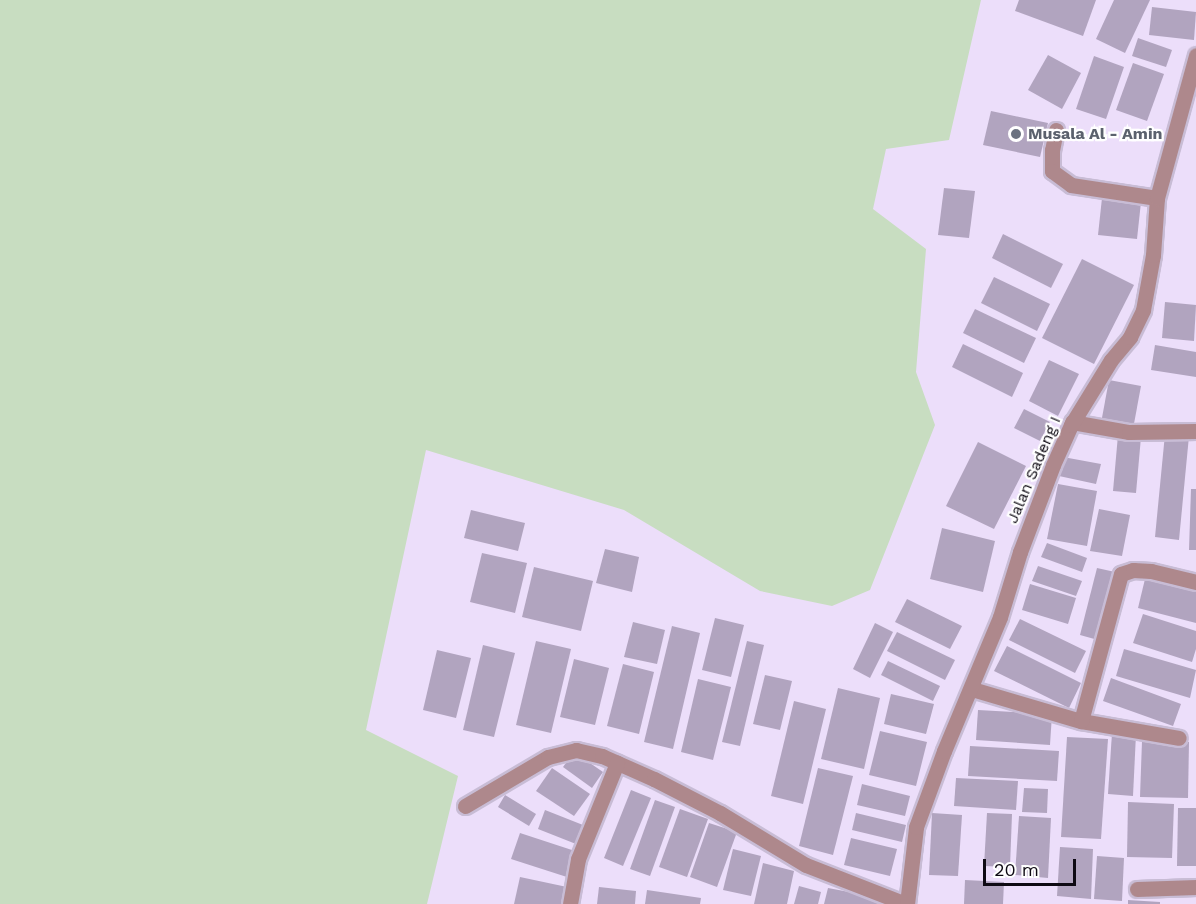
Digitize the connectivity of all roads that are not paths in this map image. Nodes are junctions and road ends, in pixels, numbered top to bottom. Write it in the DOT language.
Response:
graph roads {
  1 [pos="1196,55"];
  2 [pos="1056,130"];
  3 [pos="1157,198"];
  4 [pos="1072,422"];
  5 [pos="1196,431"];
  6 [pos="1196,582"];
  7 [pos="972,689"];
  8 [pos="1081,721"];
  9 [pos="1179,738"];
  10 [pos="617,763"];
  11 [pos="465,806"];
  12 [pos="1196,887"];
  13 [pos="1137,889"];
  14 [pos="570,904"];
  15 [pos="907,904"];
  1 -- 3 [label="street, Jalan Sadeng I"];
  2 -- 3 [label="street"];
  3 -- 4 [label="street, Jalan Sadeng I"];
  4 -- 5 [label="street"];
  4 -- 7 [label="street, Jalan Sadeng I"];
  6 -- 8 [label="street"];
  7 -- 8 [label="street"];
  7 -- 15 [label="street, Jalan Sadeng I"];
  8 -- 9 [label="street"];
  10 -- 11 [label="street"];
  10 -- 14 [label="street"];
  10 -- 15 [label="street"];
  12 -- 13 [label="street"];
}
